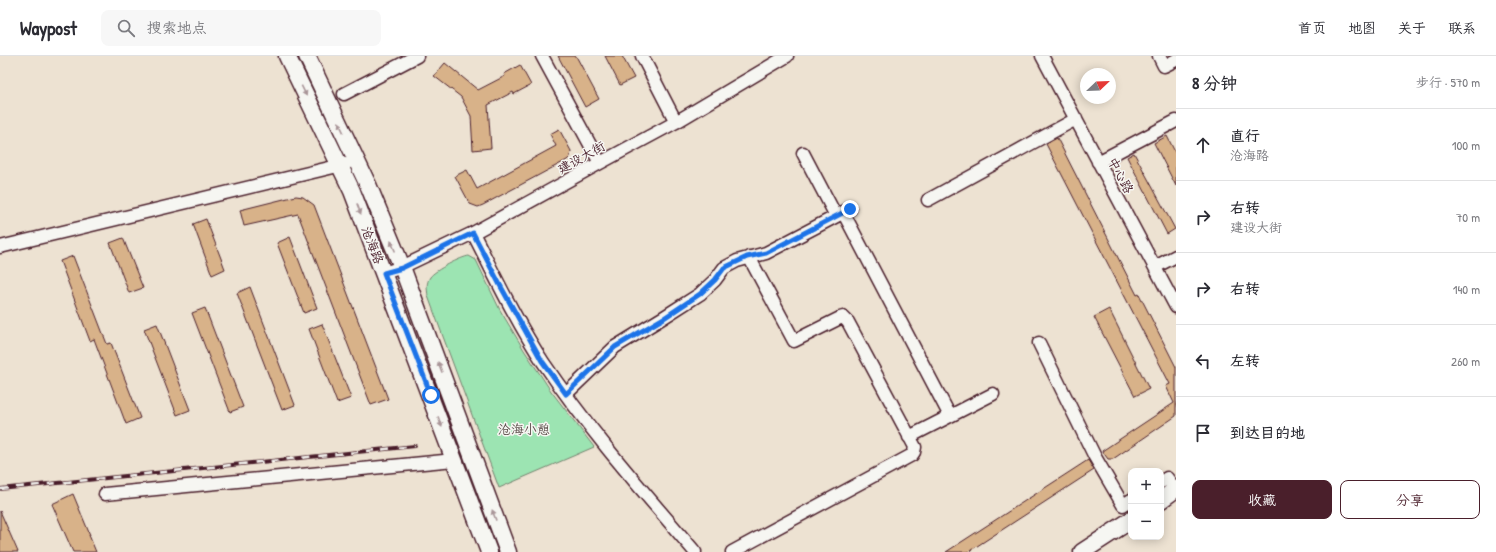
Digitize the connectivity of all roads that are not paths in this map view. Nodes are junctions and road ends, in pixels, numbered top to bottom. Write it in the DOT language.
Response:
graph roads {
  1 [pos="287,56"];
  2 [pos="307,56"];
  3 [pos="417,56"];
  4 [pos="542,56"];
  5 [pos="642,56"];
  6 [pos="787,56"];
  7 [pos="1042,56"];
  8 [pos="1159,56"];
  9 [pos="1176,60"];
  10 [pos="344,94"];
  11 [pos="1076,120"];
  12 [pos="1176,121"];
  13 [pos="676,122"];
  14 [pos="803,153"];
  15 [pos="357,161"];
  16 [pos="1098,162"];
  17 [pos="600,163"];
  18 [pos="341,166"];
  19 [pos="928,200"];
  20 [pos="843,212"];
  21 [pos="473,233"];
  22 [pos="0,246"];
  23 [pos="1176,256"];
  24 [pos="749,257"];
  25 [pos="1155,267"];
  26 [pos="402,268"];
  27 [pos="384,273"];
  28 [pos="1176,307"];
  29 [pos="1039,343"];
  30 [pos="566,394"];
  31 [pos="993,394"];
  32 [pos="950,416"];
  33 [pos="910,437"];
  34 [pos="454,460"];
  35 [pos="1164,480"];
  36 [pos="1176,493"];
  37 [pos="106,494"];
  38 [pos="1164,499"];
  39 [pos="1128,502"];
  40 [pos="1164,507"];
  41 [pos="1128,522"];
  42 [pos="1128,532"];
  43 [pos="489,552"];
  44 [pos="508,552"];
  45 [pos="695,552"];
  46 [pos="732,552"];
  47 [pos="1082,552"];
  48 [pos="1099,552"];
  1 -- 18 [label="main road, 沧海路, one-way"];
  15 -- 2 [label="main road, 沧海路, one-way"];
  3 -- 10 [label="street"];
  4 -- 17 [label="street"];
  5 -- 13 [label="street"];
  6 -- 13 [label="street, 建设大街"];
  7 -- 11 [label="street, 中心路"];
  8 -- 9 [label="street"];
  11 -- 16 [label="street, 中心路"];
  11 -- 19 [label="street"];
  12 -- 16 [label="street"];
  13 -- 17 [label="street, 建设大街"];
  14 -- 20 [label="street"];
  15 -- 18 [label="street"];
  26 -- 15 [label="main road, 沧海路, one-way"];
  16 -- 25 [label="street, 中心路"];
  17 -- 21 [label="street, 建设大街"];
  18 -- 22 [label="street"];
  18 -- 27 [label="main road, 沧海路, one-way"];
  20 -- 24 [label="street"];
  20 -- 32 [label="street"];
  21 -- 26 [label="street, 建设大街"];
  21 -- 30 [label="street"];
  23 -- 25 [label="street"];
  24 -- 30 [label="street"];
  24 -- 33 [label="street"];
  25 -- 28 [label="street, 中心路"];
  26 -- 27 [label="street, 建设大街"];
  44 -- 26 [label="main road, 沧海路, one-way"];
  27 -- 34 [label="main road, 沧海路, one-way"];
  29 -- 39 [label="street"];
  30 -- 45 [label="street"];
  31 -- 32 [label="street"];
  32 -- 33 [label="street"];
  33 -- 46 [label="street"];
  34 -- 37 [label="street"];
  34 -- 43 [label="main road, 沧海路"];
  35 -- 36 [label="street"];
  36 -- 38 [label="main road"];
  36 -- 40 [label="main road"];
  41 -- 47 [label="main road"];
  42 -- 48 [label="main road"];
}
